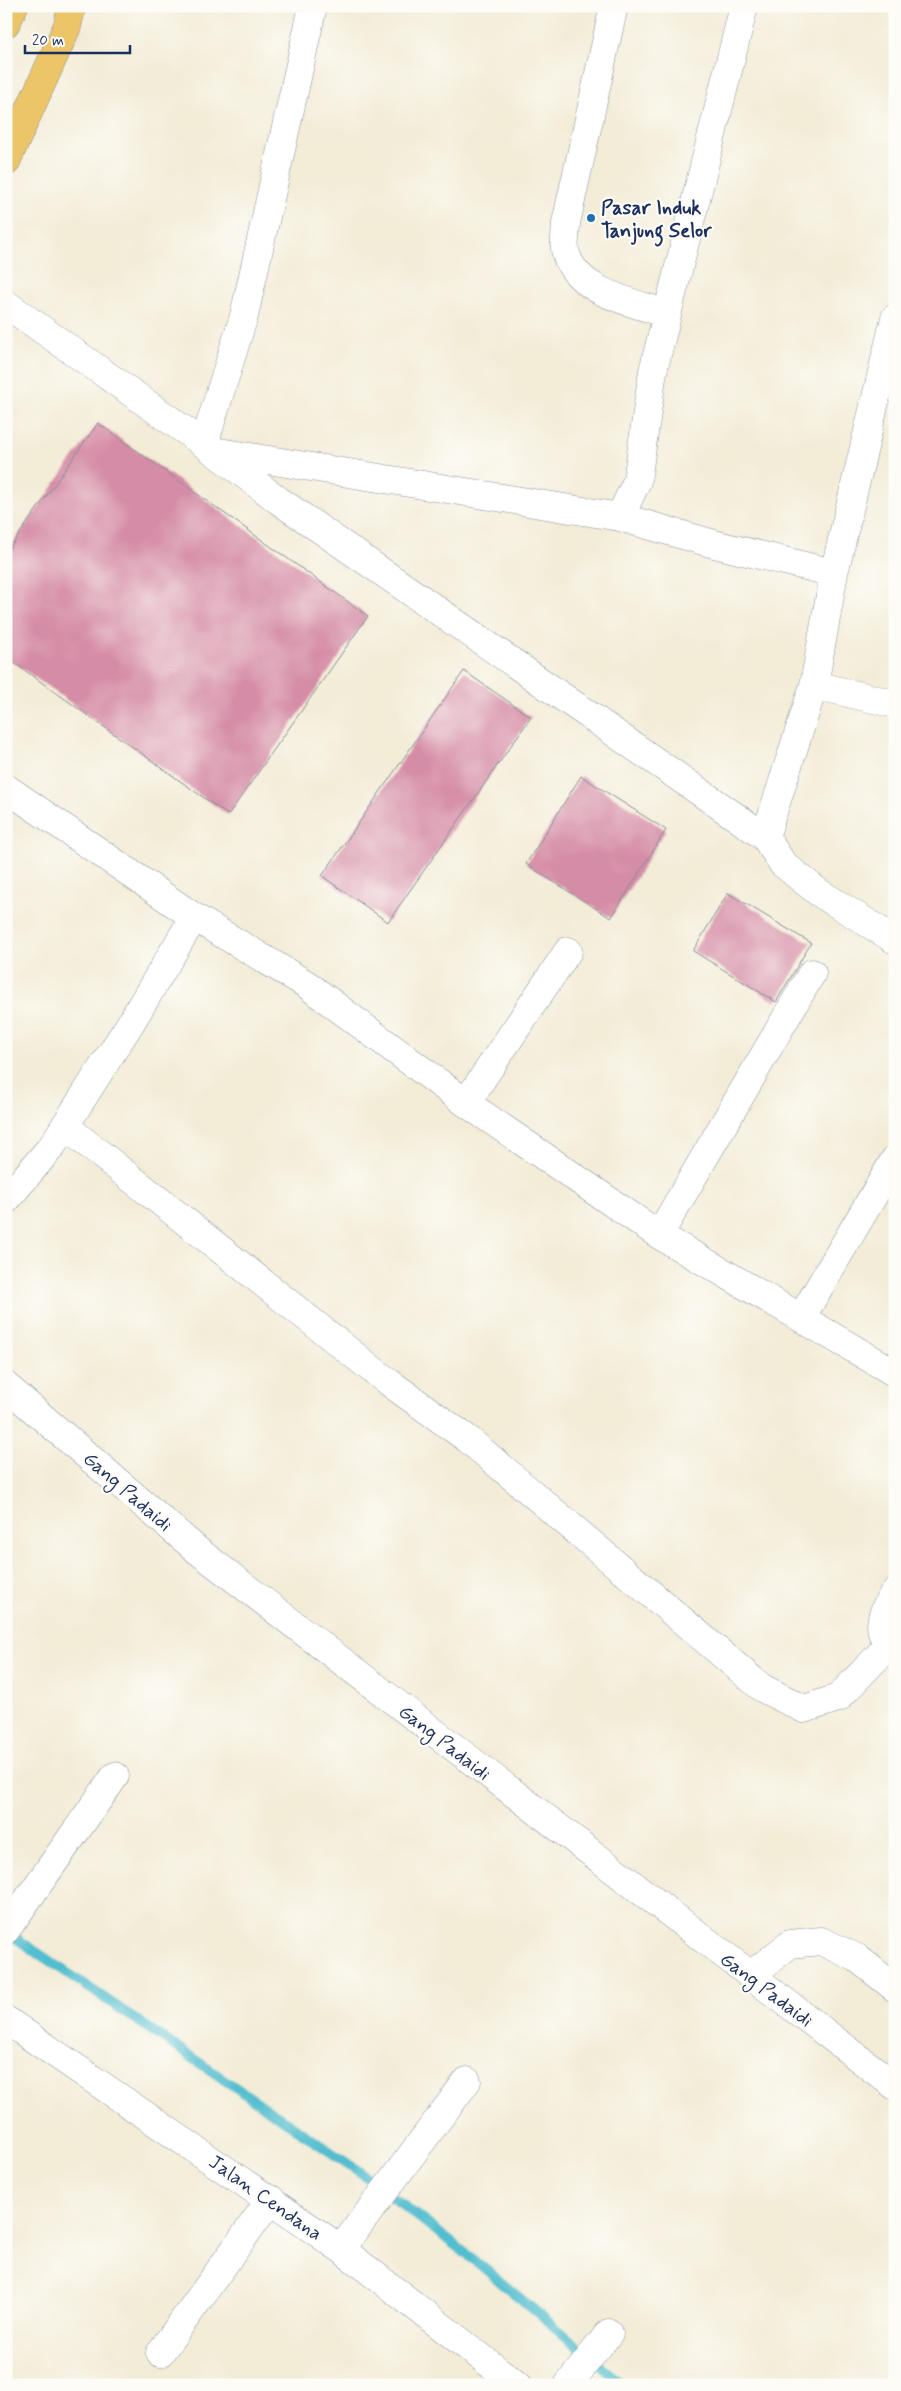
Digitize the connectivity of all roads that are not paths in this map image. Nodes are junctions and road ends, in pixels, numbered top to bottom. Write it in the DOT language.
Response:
graph roads {
  1 [pos="14,6"];
  2 [pos="72,6"];
  3 [pos="313,6"];
  4 [pos="614,6"];
  5 [pos="744,6"];
  6 [pos="6,22"];
  7 [pos="6,162"];
  8 [pos="6,304"];
  9 [pos="667,314"];
  10 [pos="895,318"];
  11 [pos="887,386"];
  12 [pos="210,448"];
  13 [pos="620,517"];
  14 [pos="834,573"];
  15 [pos="814,685"];
  16 [pos="895,704"];
  17 [pos="6,788"];
  18 [pos="765,837"];
  19 [pos="194,917"];
  20 [pos="895,940"];
  21 [pos="568,951"];
  22 [pos="812,973"];
  23 [pos="466,1103"];
  24 [pos="65,1126"];
  25 [pos="895,1159"];
  26 [pos="6,1200"];
  27 [pos="659,1235"];
  28 [pos="801,1318"];
  29 [pos="895,1373"];
  30 [pos="6,1386"];
  31 [pos="895,1592"];
  32 [pos="892,1645"];
  33 [pos="115,1776"];
  34 [pos="10,1923"];
  35 [pos="750,1976"];
  36 [pos="895,1988"];
  37 [pos="6,2020"];
  38 [pos="467,2081"];
  39 [pos="895,2086"];
  40 [pos="271,2199"];
  41 [pos="341,2249"];
  42 [pos="609,2333"];
  43 [pos="160,2352"];
  44 [pos="517,2385"];
  45 [pos="568,2385"];
  1 -- 6 [label="highway"];
  2 -- 7 [label="highway"];
  3 -- 12 [label="street"];
  4 -- 9 [label="street"];
  5 -- 9 [label="street"];
  8 -- 12 [label="street"];
  9 -- 13 [label="street"];
  10 -- 11 [label="street"];
  11 -- 14 [label="street"];
  12 -- 13 [label="street"];
  12 -- 18 [label="street"];
  13 -- 14 [label="street"];
  14 -- 15 [label="street"];
  15 -- 16 [label="street"];
  15 -- 18 [label="street"];
  17 -- 19 [label="street"];
  18 -- 20 [label="street"];
  19 -- 23 [label="street"];
  19 -- 24 [label="street"];
  21 -- 23 [label="street"];
  22 -- 27 [label="street"];
  23 -- 27 [label="street"];
  24 -- 26 [label="street"];
  24 -- 32 [label="street"];
  25 -- 28 [label="street"];
  27 -- 28 [label="street"];
  28 -- 29 [label="street"];
  30 -- 35 [label="street, Gang Padaidi"];
  31 -- 32 [label="street"];
  33 -- 34 [label="street"];
  35 -- 36 [label="street"];
  35 -- 39 [label="street, Gang Padaidi"];
  37 -- 40 [label="street, Jalan Cendana"];
  38 -- 41 [label="street"];
  40 -- 41 [label="street, Jalan Cendana"];
  40 -- 43 [label="street"];
  41 -- 44 [label="street, Jalan Cendana"];
  42 -- 45 [label="street"];
}
